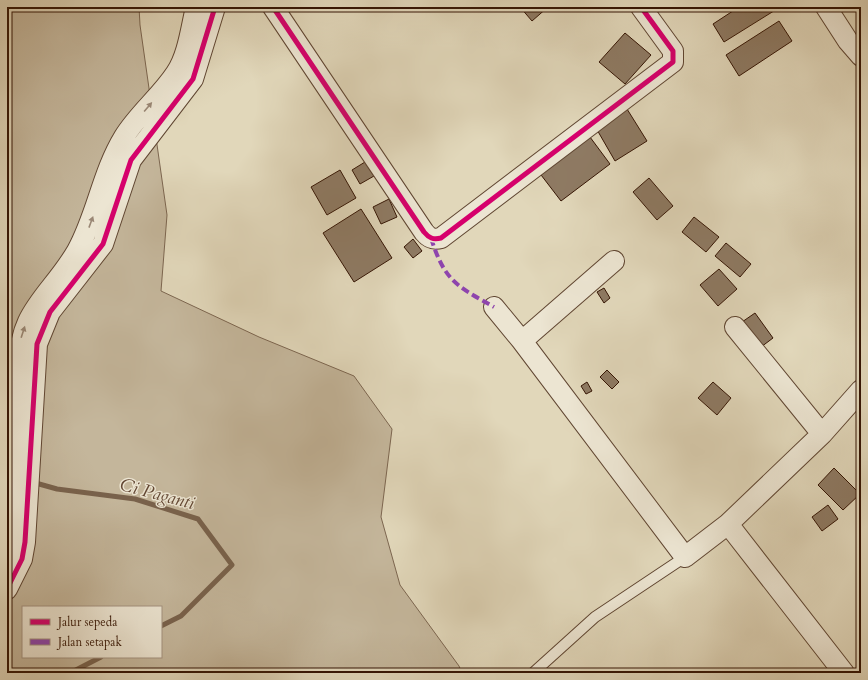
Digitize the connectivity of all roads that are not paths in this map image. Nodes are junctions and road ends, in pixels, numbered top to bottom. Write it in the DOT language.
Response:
graph roads {
  1 [pos="196,7"];
  2 [pos="215,7"];
  3 [pos="273,7"];
  4 [pos="641,7"];
  5 [pos="826,7"];
  6 [pos="861,56"];
  7 [pos="614,261"];
  8 [pos="494,307"];
  9 [pos="735,327"];
  10 [pos="522,341"];
  11 [pos="28,367"];
  12 [pos="861,390"];
  13 [pos="822,434"];
  14 [pos="728,524"];
  15 [pos="14,544"];
  16 [pos="685,557"];
  17 [pos="7,590"];
  18 [pos="533,673"];
  19 [pos="844,673"];
  11 -- 1 [label="street, one-way"];
  2 -- 11 [label="street"];
  3 -- 4 [label="street"];
  5 -- 6 [label="street"];
  7 -- 10 [label="street"];
  8 -- 10 [label="street"];
  9 -- 13 [label="street"];
  10 -- 16 [label="street"];
  11 -- 15 [label="street"];
  12 -- 13 [label="street"];
  13 -- 14 [label="street"];
  14 -- 16 [label="street"];
  14 -- 19 [label="street"];
  15 -- 17 [label="street"];
  16 -- 18 [label="lane"];
}
